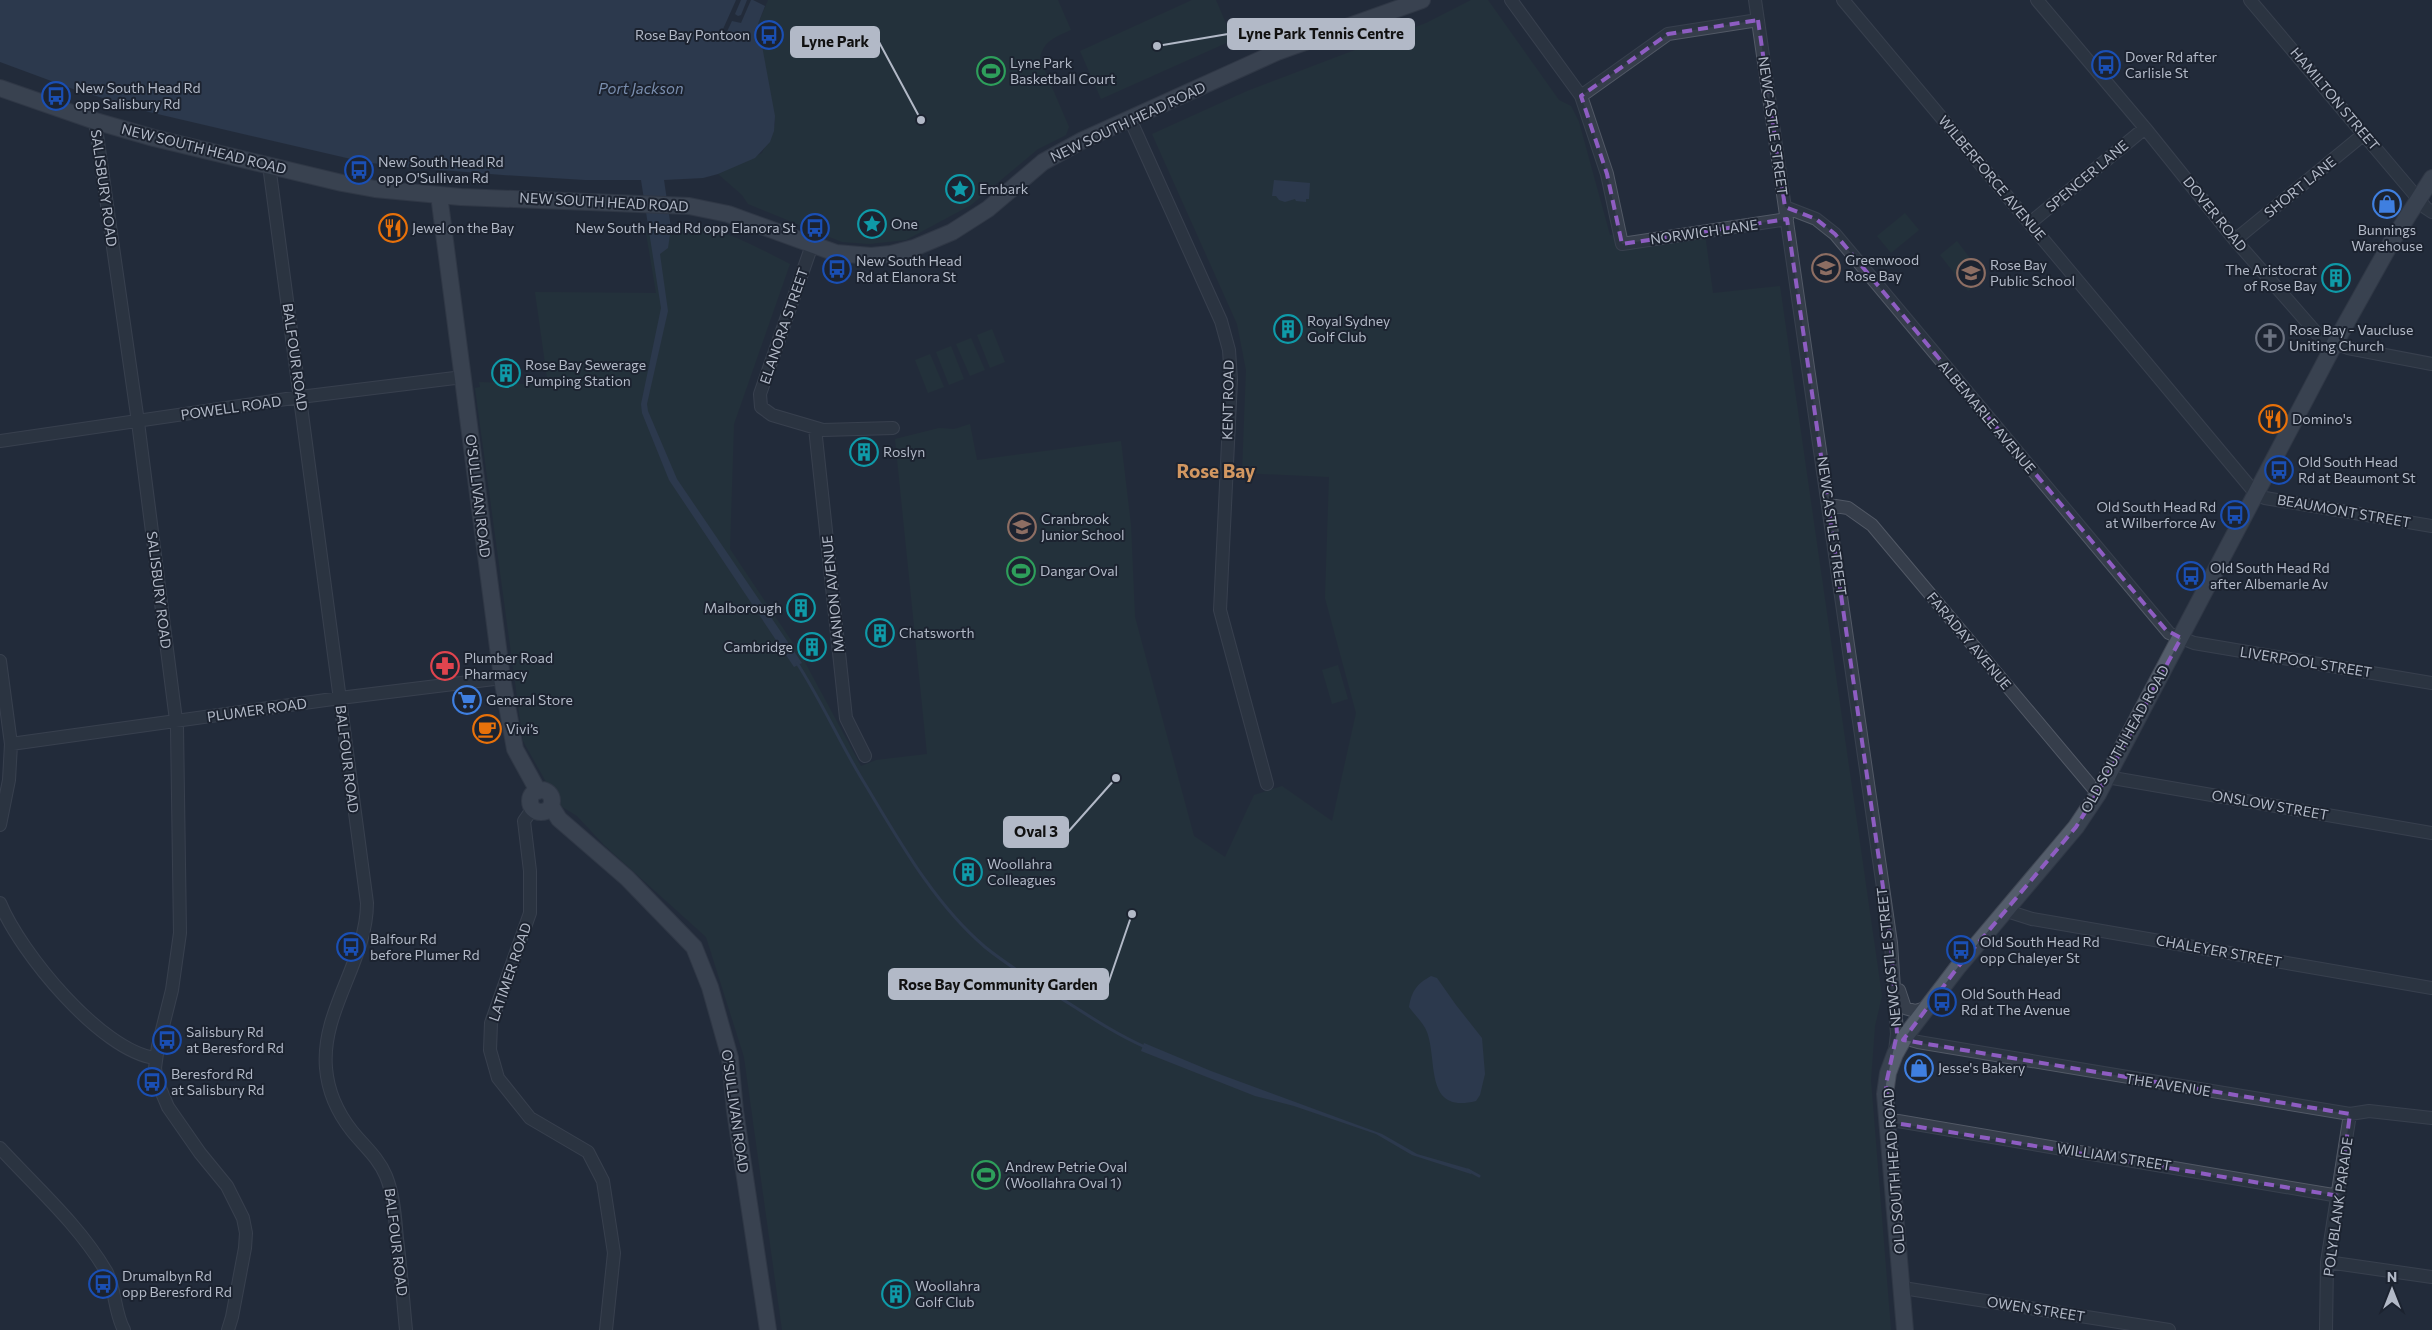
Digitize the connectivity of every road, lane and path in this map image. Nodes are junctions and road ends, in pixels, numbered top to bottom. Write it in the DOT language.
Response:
graph roads {
  1 [pos="1422,0"];
  2 [pos="1511,0"];
  3 [pos="1755,0"];
  4 [pos="1842,0"];
  5 [pos="2037,0"];
  6 [pos="2255,2"];
  7 [pos="1758,20"];
  8 [pos="0,88"];
  9 [pos="1581,96"];
  10 [pos="1130,119"];
  11 [pos="95,121"];
  12 [pos="2145,128"];
  13 [pos="2364,134"];
  14 [pos="269,165"];
  15 [pos="2432,178"];
  16 [pos="439,195"];
  17 [pos="2418,198"];
  18 [pos="2432,212"];
  19 [pos="1786,213"];
  20 [pos="2030,223"];
  21 [pos="2235,240"];
  22 [pos="812,246"];
  23 [pos="2335,344"];
  24 [pos="2432,364"];
  25 [pos="463,378"];
  26 [pos="300,398"];
  27 [pos="138,422"];
  28 [pos="815,428"];
  29 [pos="893,428"];
  30 [pos="0,441"];
  31 [pos="2256,494"];
  32 [pos="1829,505"];
  33 [pos="2432,526"];
  34 [pos="2181,638"];
  35 [pos="0,661"];
  36 [pos="502,678"];
  37 [pos="2432,683"];
  38 [pos="340,698"];
  39 [pos="176,722"];
  40 [pos="12,744"];
  41 [pos="866,756"];
  42 [pos="2107,777"];
  43 [pos="1267,784"];
  44 [pos="538,791"];
  45 [pos="2098,794"];
  46 [pos="551,806"];
  47 [pos="533,808"];
  48 [pos="0,825"];
  49 [pos="2432,833"];
  50 [pos="0,903"];
  51 [pos="2007,911"];
  52 [pos="1890,943"];
  53 [pos="2432,988"];
  54 [pos="1926,1008"];
  55 [pos="1904,1038"];
  56 [pos="1895,1054"];
  57 [pos="155,1058"];
  58 [pos="2350,1114"];
  59 [pos="2432,1118"];
  60 [pos="1889,1122"];
  61 [pos="0,1148"];
  62 [pos="2339,1196"];
  63 [pos="2328,1262"];
  64 [pos="2432,1277"];
  65 [pos="1903,1288"];
  66 [pos="124,1330"];
  67 [pos="228,1330"];
  68 [pos="406,1330"];
  69 [pos="606,1330"];
  70 [pos="768,1330"];
  71 [pos="1905,1330"];
  72 [pos="2169,1330"];
  73 [pos="2326,1330"];
  1 -- 10 [label="main road, NEW SOUTH HEAD ROAD"];
  2 -- 9 [label="street"];
  3 -- 7 [label="street, NEWCASTLE STREET"];
  4 -- 20 [label="street, WILBERFORCE AVENUE"];
  5 -- 12 [label="street, DOVER ROAD"];
  6 -- 13 [label="street, HAMILTON STREET"];
  7 -- 9 [label="street"];
  7 -- 19 [label="street, NEWCASTLE STREET"];
  8 -- 11 [label="main road, NEW SOUTH HEAD ROAD"];
  9 -- 19 [label="street, NORWICH LANE"];
  10 -- 22 [label="main road, NEW SOUTH HEAD ROAD"];
  10 -- 43 [label="street, KENT ROAD"];
  11 -- 14 [label="main road, NEW SOUTH HEAD ROAD"];
  11 -- 27 [label="street, SALISBURY ROAD"];
  12 -- 20 [label="street, SPENCER LANE"];
  12 -- 21 [label="street, DOVER ROAD"];
  13 -- 17 [label="street, HAMILTON STREET"];
  13 -- 21 [label="street, SHORT LANE"];
  14 -- 16 [label="main road, NEW SOUTH HEAD ROAD"];
  14 -- 26 [label="street, BALFOUR ROAD"];
  15 -- 17 [label="main road, OLD SOUTH HEAD ROAD"];
  16 -- 22 [label="main road, NEW SOUTH HEAD ROAD"];
  16 -- 25 [label="main road, O'SULLIVAN ROAD"];
  17 -- 18 [label="street, HAMILTON STREET"];
  17 -- 23 [label="main road, OLD SOUTH HEAD ROAD"];
  19 -- 32 [label="street, NEWCASTLE STREET"];
  19 -- 34 [label="street, ALBEMARLE AVENUE"];
  20 -- 31 [label="street, WILBERFORCE AVENUE"];
  21 -- 23 [label="street, DOVER ROAD"];
  22 -- 28 [label="street, ELANORA STREET"];
  23 -- 24 [label="street, DOVER ROAD"];
  23 -- 31 [label="main road, OLD SOUTH HEAD ROAD"];
  25 -- 26 [label="street, POWELL ROAD"];
  25 -- 36 [label="main road, O'SULLIVAN ROAD"];
  26 -- 27 [label="street, POWELL ROAD"];
  26 -- 38 [label="street, BALFOUR ROAD"];
  27 -- 30 [label="street, POWELL ROAD"];
  27 -- 39 [label="street, SALISBURY ROAD"];
  28 -- 29 [label="street"];
  28 -- 41 [label="street, MANION AVENUE"];
  31 -- 33 [label="street, BEAUMONT STREET"];
  31 -- 34 [label="main road, OLD SOUTH HEAD ROAD"];
  32 -- 45 [label="street, FARADAY AVENUE"];
  32 -- 52 [label="street, NEWCASTLE STREET"];
  34 -- 37 [label="street, LIVERPOOL STREET"];
  34 -- 42 [label="main road, OLD SOUTH HEAD ROAD"];
  35 -- 40 [label="street"];
  36 -- 38 [label="street, PLUMER ROAD"];
  36 -- 44 [label="main road, O'SULLIVAN ROAD"];
  38 -- 39 [label="street, PLUMER ROAD"];
  38 -- 68 [label="street, BALFOUR ROAD"];
  39 -- 40 [label="street, PLUMER ROAD"];
  39 -- 57 [label="street, SALISBURY ROAD"];
  40 -- 48 [label="street"];
  42 -- 45 [label="main road, OLD SOUTH HEAD ROAD"];
  42 -- 49 [label="street, ONSLOW STREET"];
  44 -- 46 [label="main road"];
  44 -- 47 [label="main road"];
  45 -- 51 [label="main road, OLD SOUTH HEAD ROAD"];
  46 -- 47 [label="main road"];
  46 -- 70 [label="main road, O'SULLIVAN ROAD"];
  47 -- 69 [label="street, LATIMER ROAD"];
  50 -- 57 [label="street"];
  51 -- 53 [label="street, CHALEYER STREET"];
  51 -- 54 [label="main road, OLD SOUTH HEAD ROAD"];
  52 -- 54 [label="street"];
  52 -- 56 [label="street, NEWCASTLE STREET"];
  54 -- 55 [label="main road, OLD SOUTH HEAD ROAD"];
  55 -- 56 [label="main road, OLD SOUTH HEAD ROAD"];
  55 -- 58 [label="street, THE AVENUE"];
  56 -- 60 [label="main road, OLD SOUTH HEAD ROAD"];
  57 -- 67 [label="street, SALISBURY ROAD"];
  58 -- 59 [label="street, THE AVENUE"];
  58 -- 62 [label="street, POLYBLANK PARADE"];
  60 -- 62 [label="street, WILLIAM STREET"];
  60 -- 65 [label="main road, OLD SOUTH HEAD ROAD"];
  61 -- 66 [label="street"];
  62 -- 63 [label="street, POLYBLANK PARADE"];
  63 -- 64 [label="street"];
  63 -- 73 [label="street, POLYBLANK PARADE"];
  65 -- 71 [label="main road, OLD SOUTH HEAD ROAD"];
  65 -- 72 [label="street, OWEN STREET"];
}
